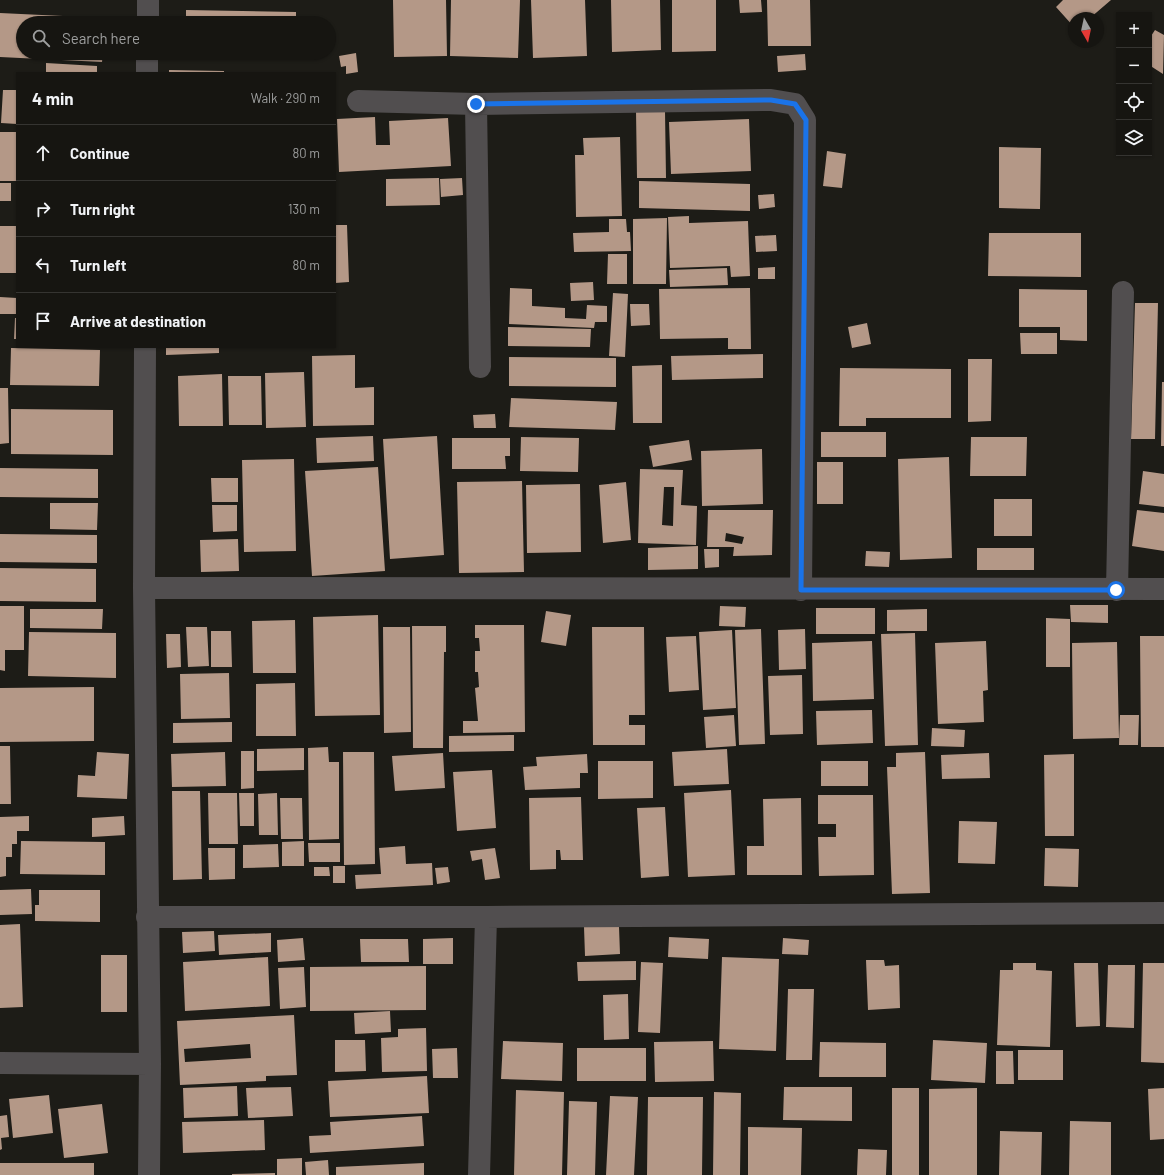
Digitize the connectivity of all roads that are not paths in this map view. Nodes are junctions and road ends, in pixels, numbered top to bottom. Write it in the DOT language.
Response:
graph roads {
  1 [pos="148,0"];
  2 [pos="148,16"];
  3 [pos="147,60"];
  4 [pos="147,72"];
  5 [pos="358,101"];
  6 [pos="476,104"];
  7 [pos="1123,292"];
  8 [pos="146,348"];
  9 [pos="480,368"];
  10 [pos="144,588"];
  11 [pos="1164,589"];
  12 [pos="801,590"];
  13 [pos="1116,590"];
  14 [pos="1164,913"];
  15 [pos="147,917"];
  16 [pos="486,917"];
  17 [pos="0,1063"];
  18 [pos="150,1064"];
  19 [pos="149,1175"];
  20 [pos="479,1175"];
  1 -- 2 [label="street"];
  3 -- 4 [label="street"];
  5 -- 6 [label="street"];
  6 -- 9 [label="street"];
  6 -- 12 [label="street"];
  7 -- 13 [label="street"];
  8 -- 10 [label="street"];
  10 -- 12 [label="street"];
  10 -- 15 [label="street"];
  11 -- 13 [label="street"];
  12 -- 13 [label="street"];
  14 -- 16 [label="street"];
  15 -- 16 [label="street"];
  15 -- 18 [label="street"];
  16 -- 20 [label="street"];
  17 -- 18 [label="street"];
  18 -- 19 [label="street"];
}
